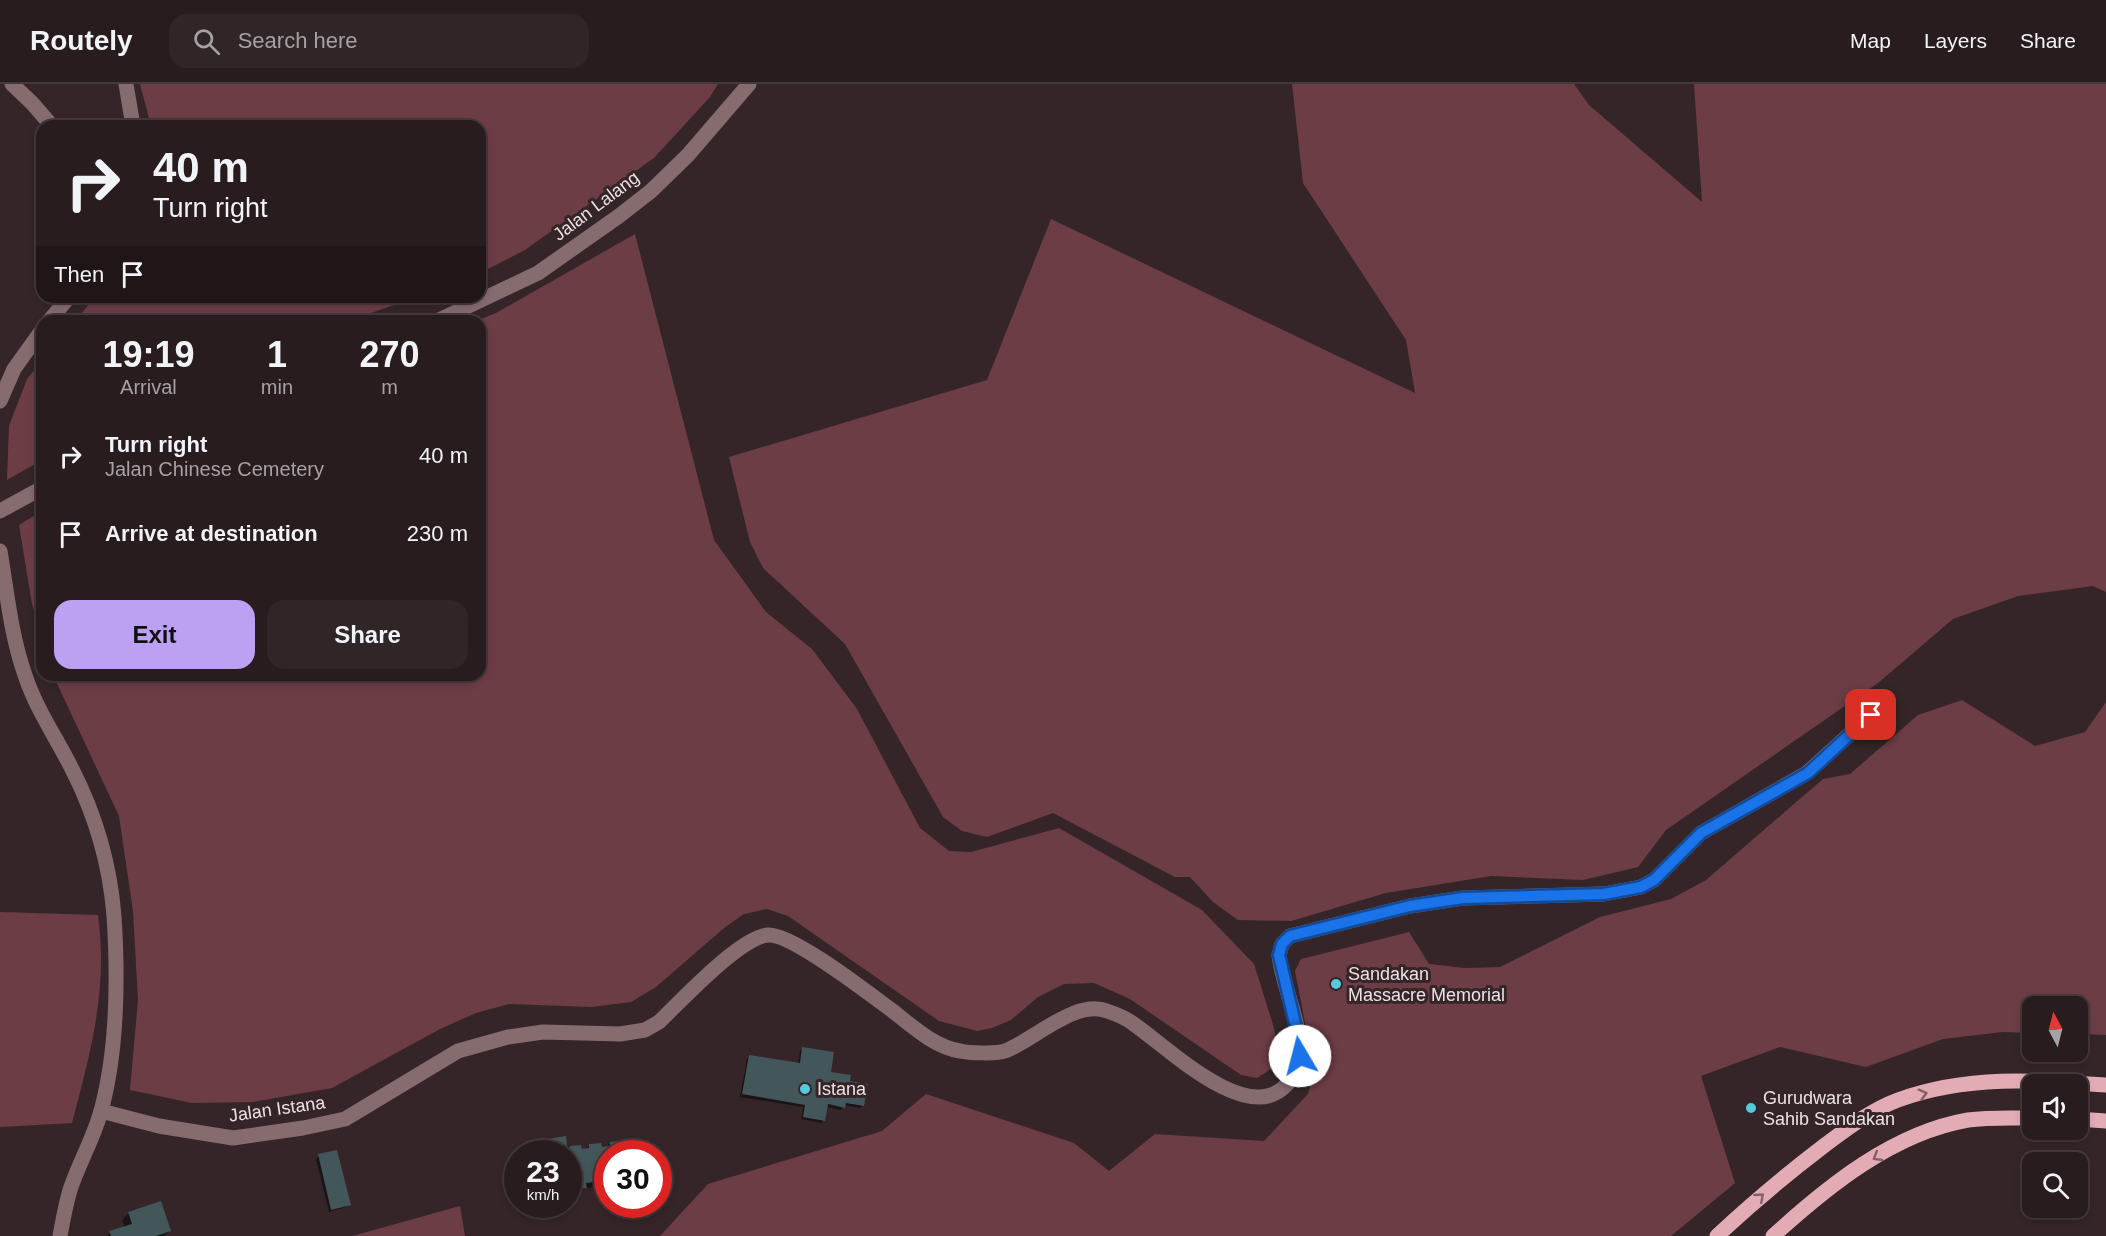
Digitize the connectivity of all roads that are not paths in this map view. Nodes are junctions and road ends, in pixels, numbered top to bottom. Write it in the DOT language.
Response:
graph roads {
  1 [pos="12,84"];
  2 [pos="126,84"];
  3 [pos="749,84"];
  4 [pos="47,120"];
  5 [pos="132,120"];
  6 [pos="486,298"];
  7 [pos="64,303"];
  8 [pos="475,303"];
  9 [pos="54,315"];
  10 [pos="450,315"];
  11 [pos="36,338"];
  12 [pos="0,401"];
  13 [pos="36,491"];
  14 [pos="0,511"];
  15 [pos="0,551"];
  16 [pos="1886,701"];
  17 [pos="2106,1085"];
  18 [pos="101,1111"];
  19 [pos="2022,1118"];
  20 [pos="2088,1120"];
  21 [pos="2106,1121"];
  22 [pos="60,1236"];
  23 [pos="1716,1236"];
  24 [pos="1773,1236"];
  1 -- 4 [label="street"];
  2 -- 5 [label="street"];
  3 -- 6 [label="street, Jalan Lalang"];
  7 -- 9 [label="street"];
  8 -- 10 [label="street, Jalan Lalang"];
  11 -- 12 [label="street"];
  13 -- 14 [label="street"];
  15 -- 18 [label="street"];
  16 -- 18 [label="street, Jalan Istana"];
  23 -- 17 [label="main road, one-way"];
  18 -- 22 [label="street"];
  19 -- 24 [label="main road, one-way"];
  20 -- 21 [label="main road"];
}
